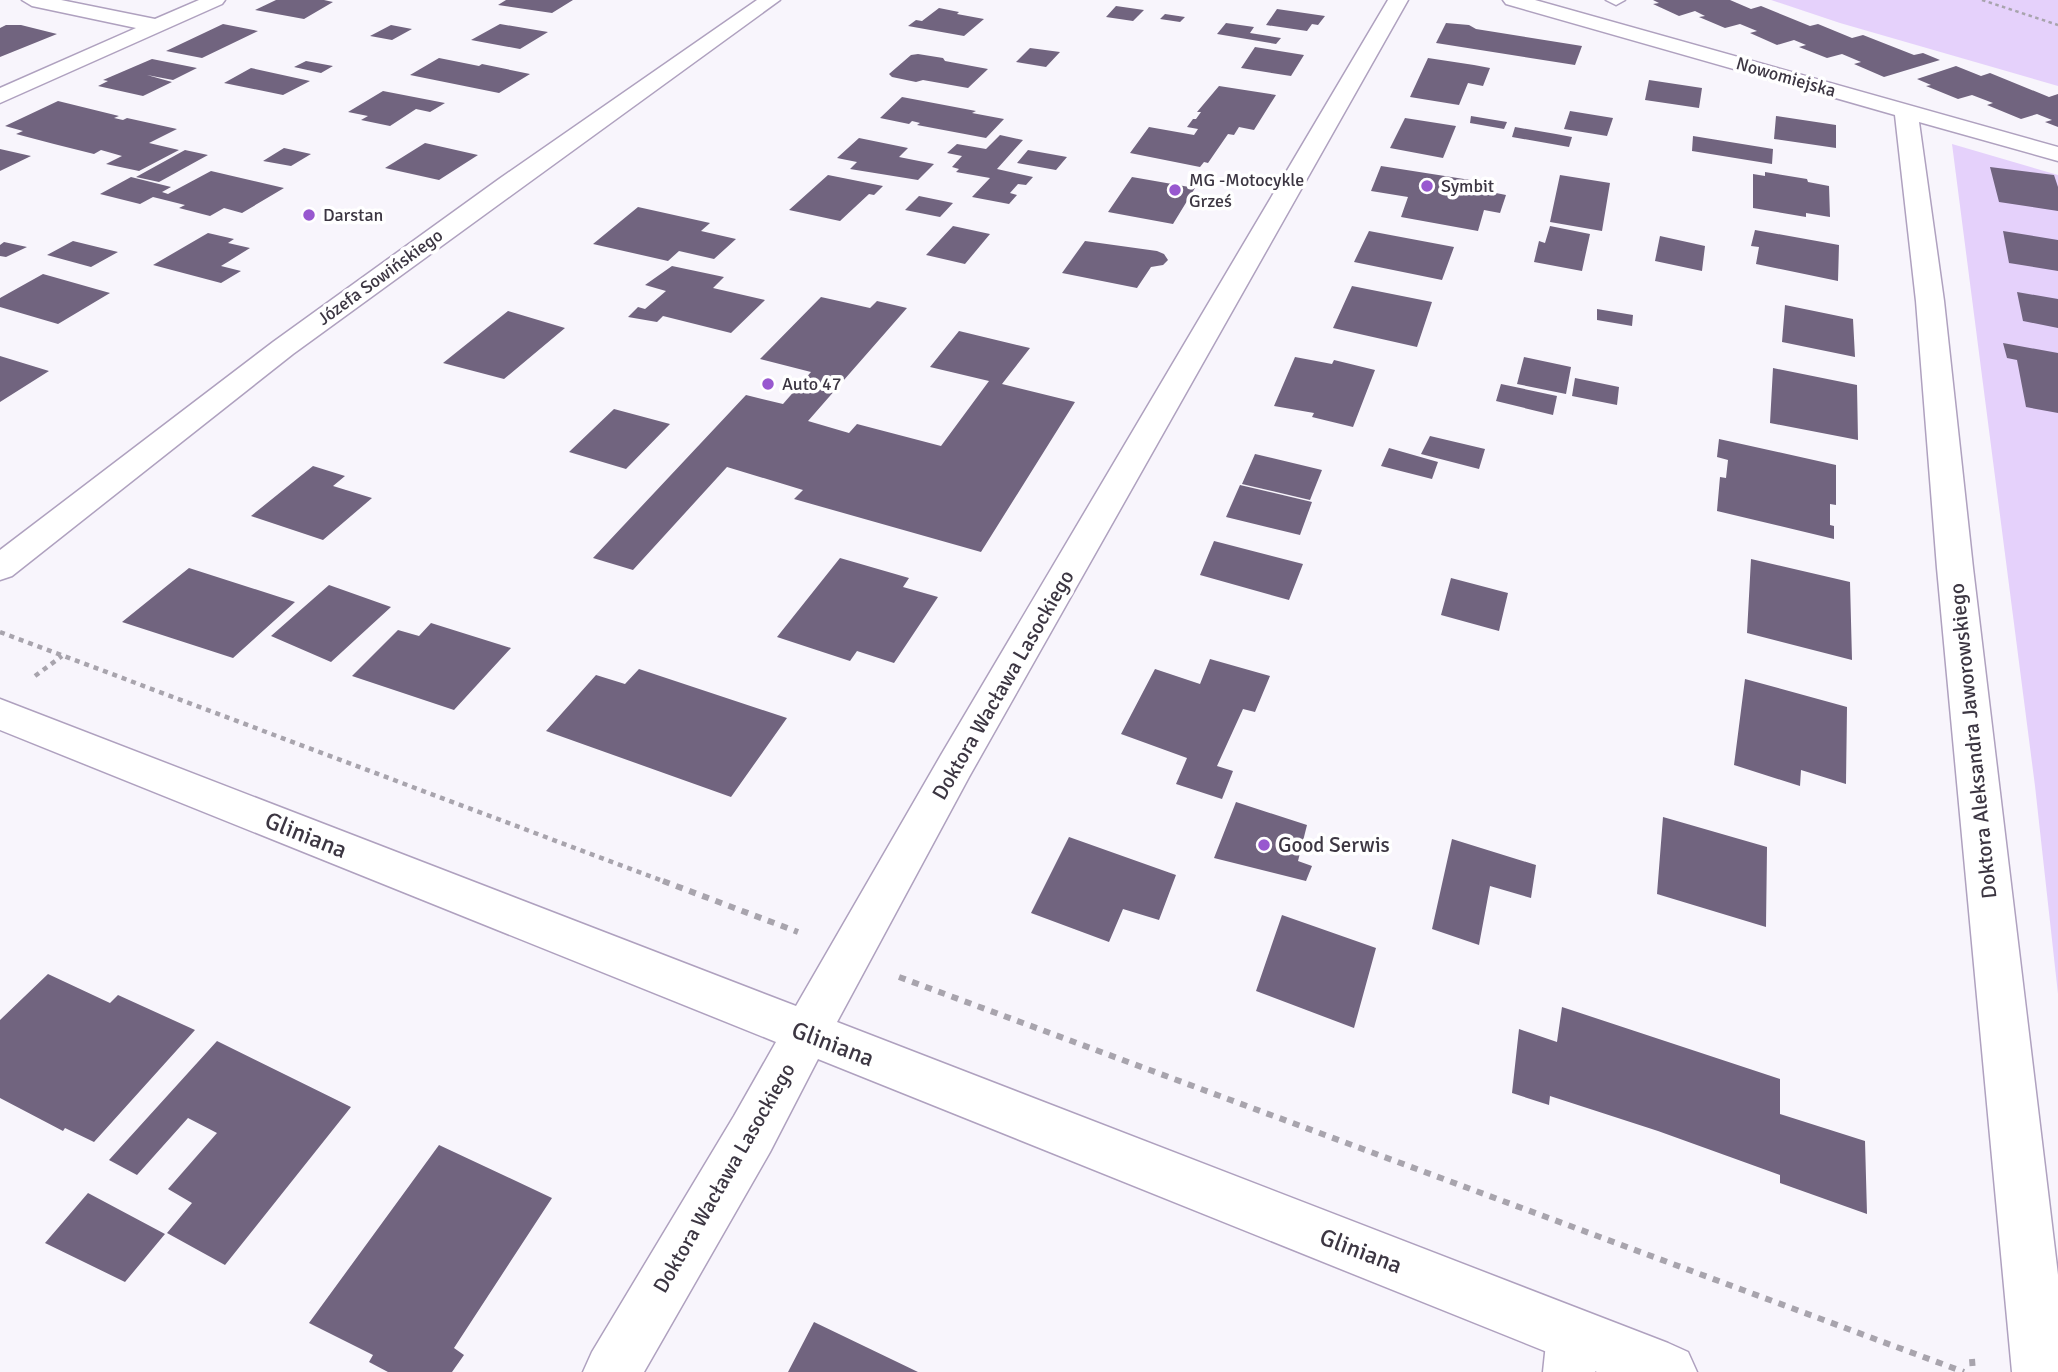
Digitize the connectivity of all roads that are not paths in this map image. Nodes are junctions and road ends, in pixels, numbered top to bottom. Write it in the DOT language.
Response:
graph roads {
  1 [pos="32,0"];
  2 [pos="215,0"];
  3 [pos="770,0"];
  4 [pos="1398,0"];
  5 [pos="1513,0"];
  6 [pos="158,26"];
  7 [pos="0,96"];
  8 [pos="1906,111"];
  9 [pos="2058,154"];
  10 [pos="0,568"];
  11 [pos="0,714"];
  12 [pos="806,1034"];
  13 [pos="1571,1353"];
  14 [pos="612,1372"];
  15 [pos="1668,1372"];
  16 [pos="2041,1372"];
  1 -- 6 [label="street"];
  2 -- 6 [label="street"];
  3 -- 10 [label="street, Józefa Sowińskiego"];
  4 -- 12 [label="street, Doktora Wacława Lasockiego"];
  5 -- 8 [label="street, Nowomiejska"];
  6 -- 7 [label="street"];
  8 -- 9 [label="street, Nowomiejska"];
  8 -- 16 [label="street, Doktora Aleksandra Jaworowskiego"];
  11 -- 12 [label="street, Gliniana"];
  12 -- 13 [label="street, Gliniana"];
  12 -- 14 [label="street, Doktora Wacława Lasockiego"];
  13 -- 15 [label="street, Gliniana"];
}
